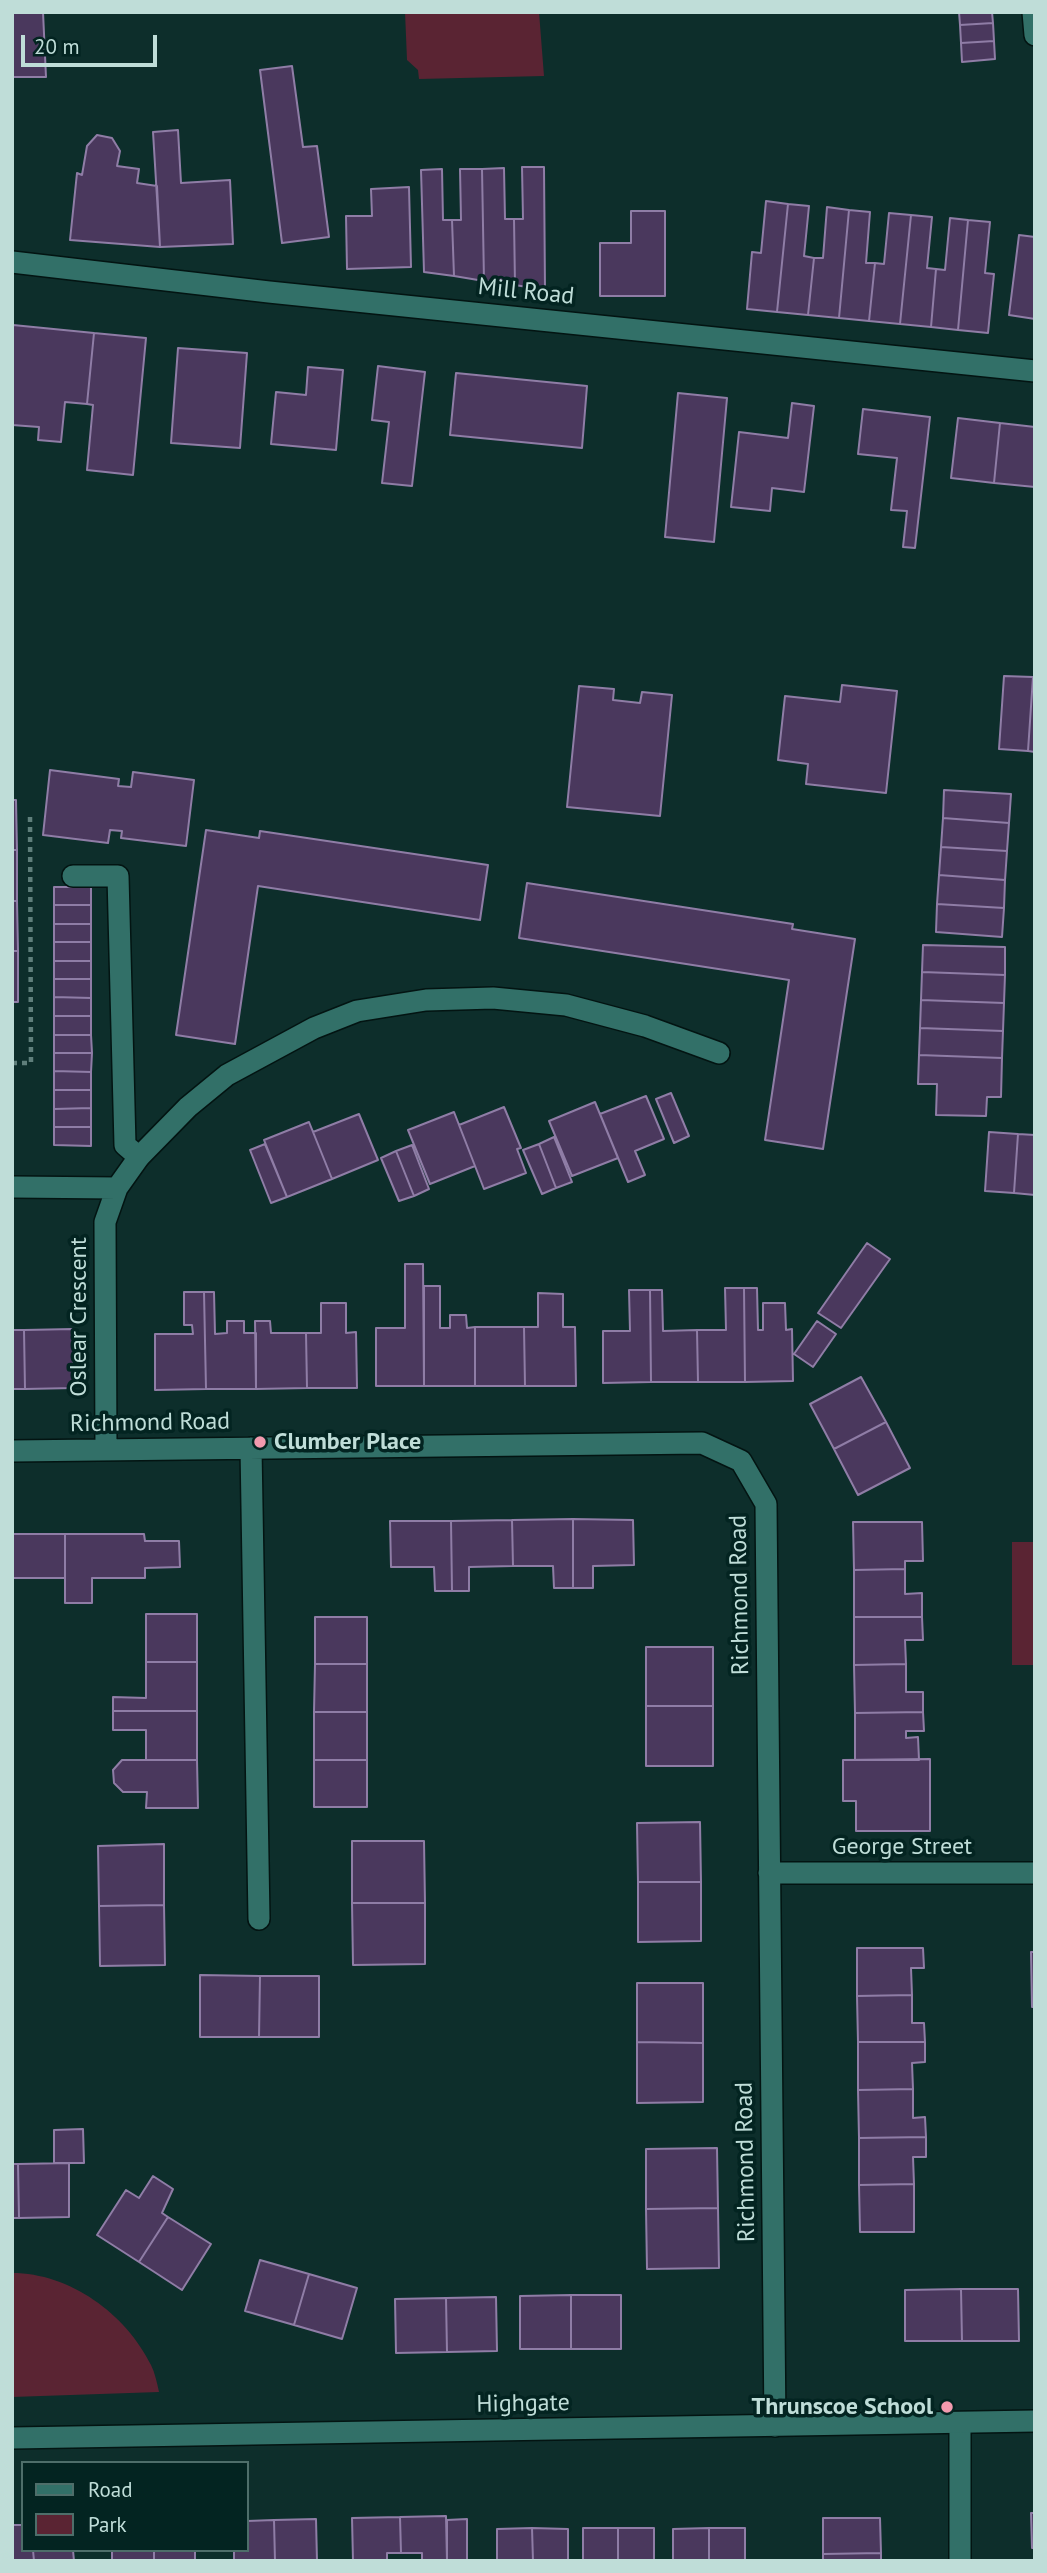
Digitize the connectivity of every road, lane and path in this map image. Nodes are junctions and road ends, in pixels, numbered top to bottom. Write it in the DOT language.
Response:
graph roads {
  1 [pos="1033,12"];
  2 [pos="1035,35"];
  3 [pos="12,262"];
  4 [pos="1035,371"];
  5 [pos="30,812"];
  6 [pos="73,876"];
  7 [pos="719,1053"];
  8 [pos="12,1063"];
  9 [pos="139,1157"];
  10 [pos="12,1187"];
  11 [pos="117,1188"];
  12 [pos="251,1448"];
  13 [pos="106,1450"];
  14 [pos="12,1451"];
  15 [pos="769,1873"];
  16 [pos="1035,1873"];
  17 [pos="259,1919"];
  18 [pos="1035,2421"];
  19 [pos="960,2423"];
  20 [pos="775,2426"];
  21 [pos="12,2438"];
  22 [pos="960,2561"];
  1 -- 2 [label="street"];
  3 -- 4 [label="street, Mill Road"];
  5 -- 8 [label="path"];
  6 -- 9 [label="street"];
  7 -- 9 [label="street, Oslear Crescent"];
  9 -- 11 [label="street, Oslear Crescent"];
  10 -- 11 [label="street"];
  11 -- 13 [label="street, Oslear Crescent"];
  12 -- 13 [label="street, Richmond Road"];
  12 -- 15 [label="street, Richmond Road"];
  12 -- 17 [label="street"];
  13 -- 14 [label="street, Richmond Road"];
  15 -- 16 [label="street, George Street"];
  15 -- 20 [label="street, Richmond Road"];
  18 -- 19 [label="street, Highgate"];
  19 -- 20 [label="street, Highgate"];
  19 -- 22 [label="street"];
  20 -- 21 [label="street, Highgate"];
}
